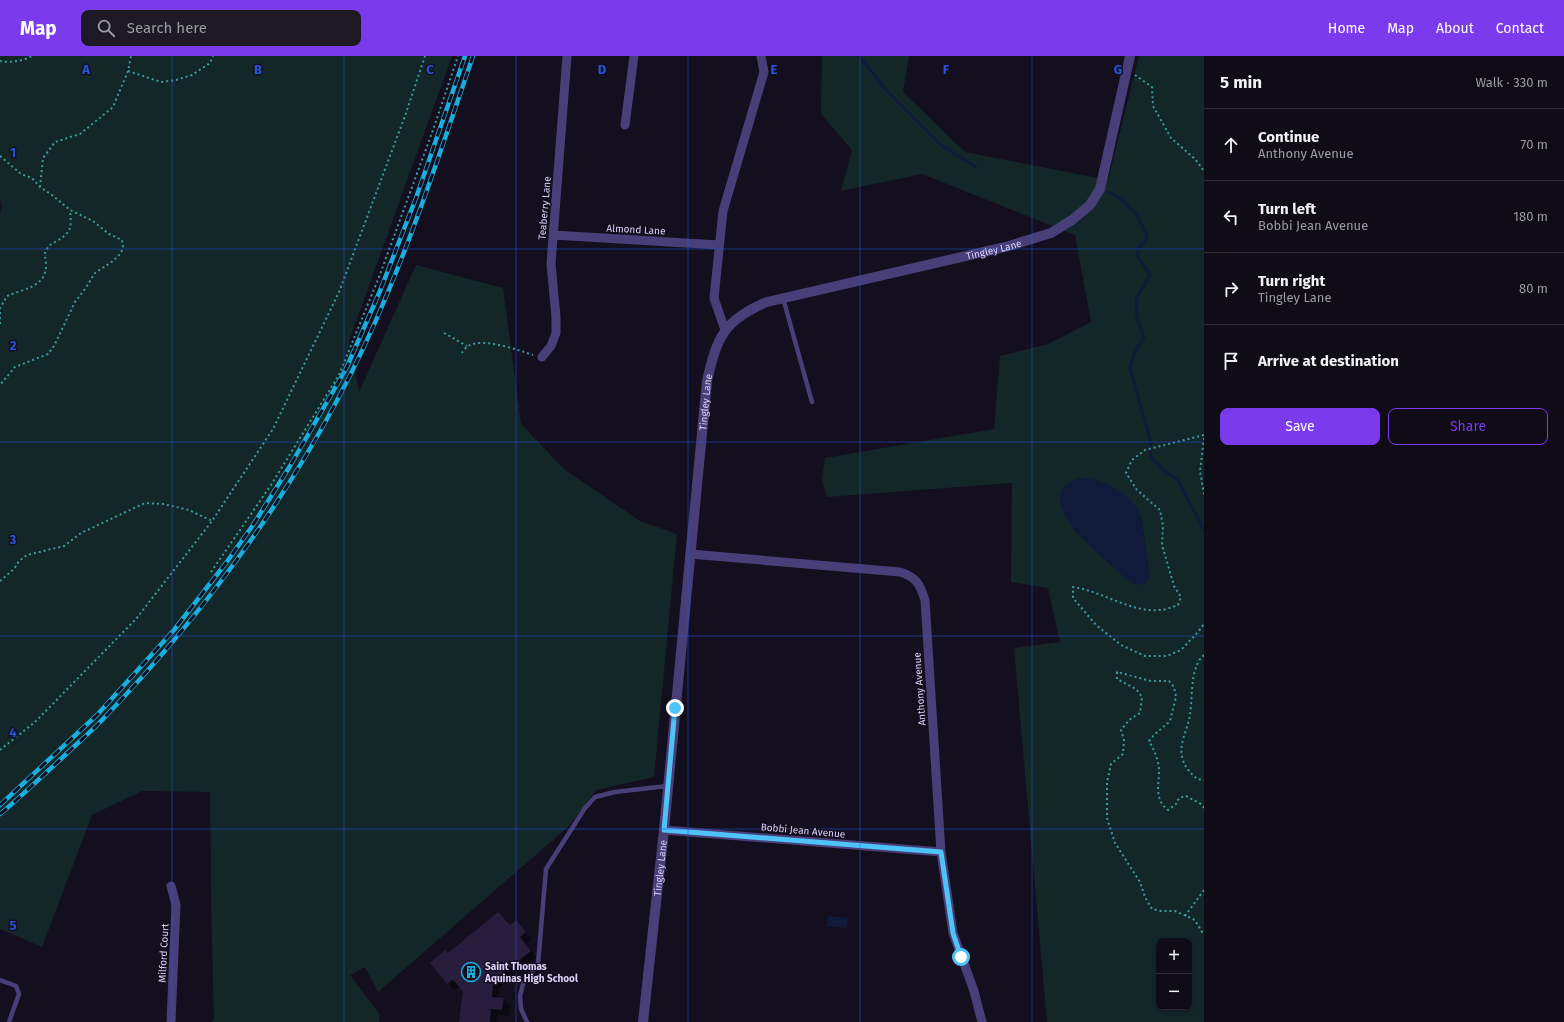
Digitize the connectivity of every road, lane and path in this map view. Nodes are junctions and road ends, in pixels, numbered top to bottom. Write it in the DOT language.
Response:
graph roads {
  1 [pos="32,56"];
  2 [pos="130,56"];
  3 [pos="213,56"];
  4 [pos="425,56"];
  5 [pos="458,56"];
  6 [pos="567,56"];
  7 [pos="634,56"];
  8 [pos="760,56"];
  9 [pos="1130,56"];
  10 [pos="0,61"];
  11 [pos="1127,70"];
  12 [pos="128,71"];
  13 [pos="625,125"];
  14 [pos="0,156"];
  15 [pos="1204,170"];
  16 [pos="40,187"];
  17 [pos="70,210"];
  18 [pos="553,235"];
  19 [pos="719,245"];
  20 [pos="783,298"];
  21 [pos="0,324"];
  22 [pos="725,330"];
  23 [pos="444,333"];
  24 [pos="467,346"];
  25 [pos="462,353"];
  26 [pos="542,357"];
  27 [pos="0,385"];
  28 [pos="812,402"];
  29 [pos="1204,437"];
  30 [pos="1204,494"];
  31 [pos="212,521"];
  32 [pos="690,554"];
  33 [pos="211,572"];
  34 [pos="0,582"];
  35 [pos="1204,624"];
  36 [pos="1204,655"];
  37 [pos="0,750"];
  38 [pos="1204,780"];
  39 [pos="668,786"];
  40 [pos="1204,808"];
  41 [pos="664,830"];
  42 [pos="941,852"];
  43 [pos="171,886"];
  44 [pos="1204,890"];
  45 [pos="1185,916"];
  46 [pos="1204,933"];
  47 [pos="0,980"];
  48 [pos="9,1022"];
  49 [pos="171,1022"];
  50 [pos="527,1022"];
  51 [pos="643,1022"];
  52 [pos="982,1022"];
  1 -- 10 [label="path"];
  2 -- 12 [label="path"];
  3 -- 12 [label="path"];
  4 -- 31 [label="path"];
  5 -- 33 [label="path"];
  6 -- 18 [label="street, Teaberry Lane"];
  7 -- 13 [label="street"];
  8 -- 19 [label="street"];
  9 -- 11 [label="street, Tingley Lane"];
  11 -- 15 [label="path"];
  11 -- 20 [label="street, Tingley Lane"];
  12 -- 16 [label="path"];
  14 -- 16 [label="path"];
  16 -- 17 [label="path"];
  17 -- 21 [label="path"];
  17 -- 27 [label="path"];
  18 -- 19 [label="street, Almond Lane"];
  18 -- 26 [label="street, Teaberry Lane"];
  19 -- 22 [label="street"];
  20 -- 22 [label="street, Tingley Lane"];
  20 -- 28 [label="lane"];
  22 -- 32 [label="street, Tingley Lane"];
  23 -- 24 [label="path"];
  24 -- 25 [label="path"];
  24 -- 26 [label="path"];
  29 -- 30 [label="path"];
  29 -- 35 [label="path"];
  31 -- 34 [label="path"];
  31 -- 37 [label="path"];
  32 -- 39 [label="street, Tingley Lane"];
  32 -- 42 [label="street, Anthony Avenue"];
  36 -- 38 [label="path"];
  39 -- 41 [label="street, Tingley Lane"];
  39 -- 50 [label="lane"];
  40 -- 45 [label="path"];
  41 -- 42 [label="street, Bobbi Jean Avenue"];
  41 -- 51 [label="street, Tingley Lane"];
  42 -- 52 [label="street, Anthony Avenue"];
  43 -- 49 [label="street, Milford Court"];
  44 -- 45 [label="path"];
  45 -- 46 [label="path"];
  47 -- 48 [label="lane"];
}
